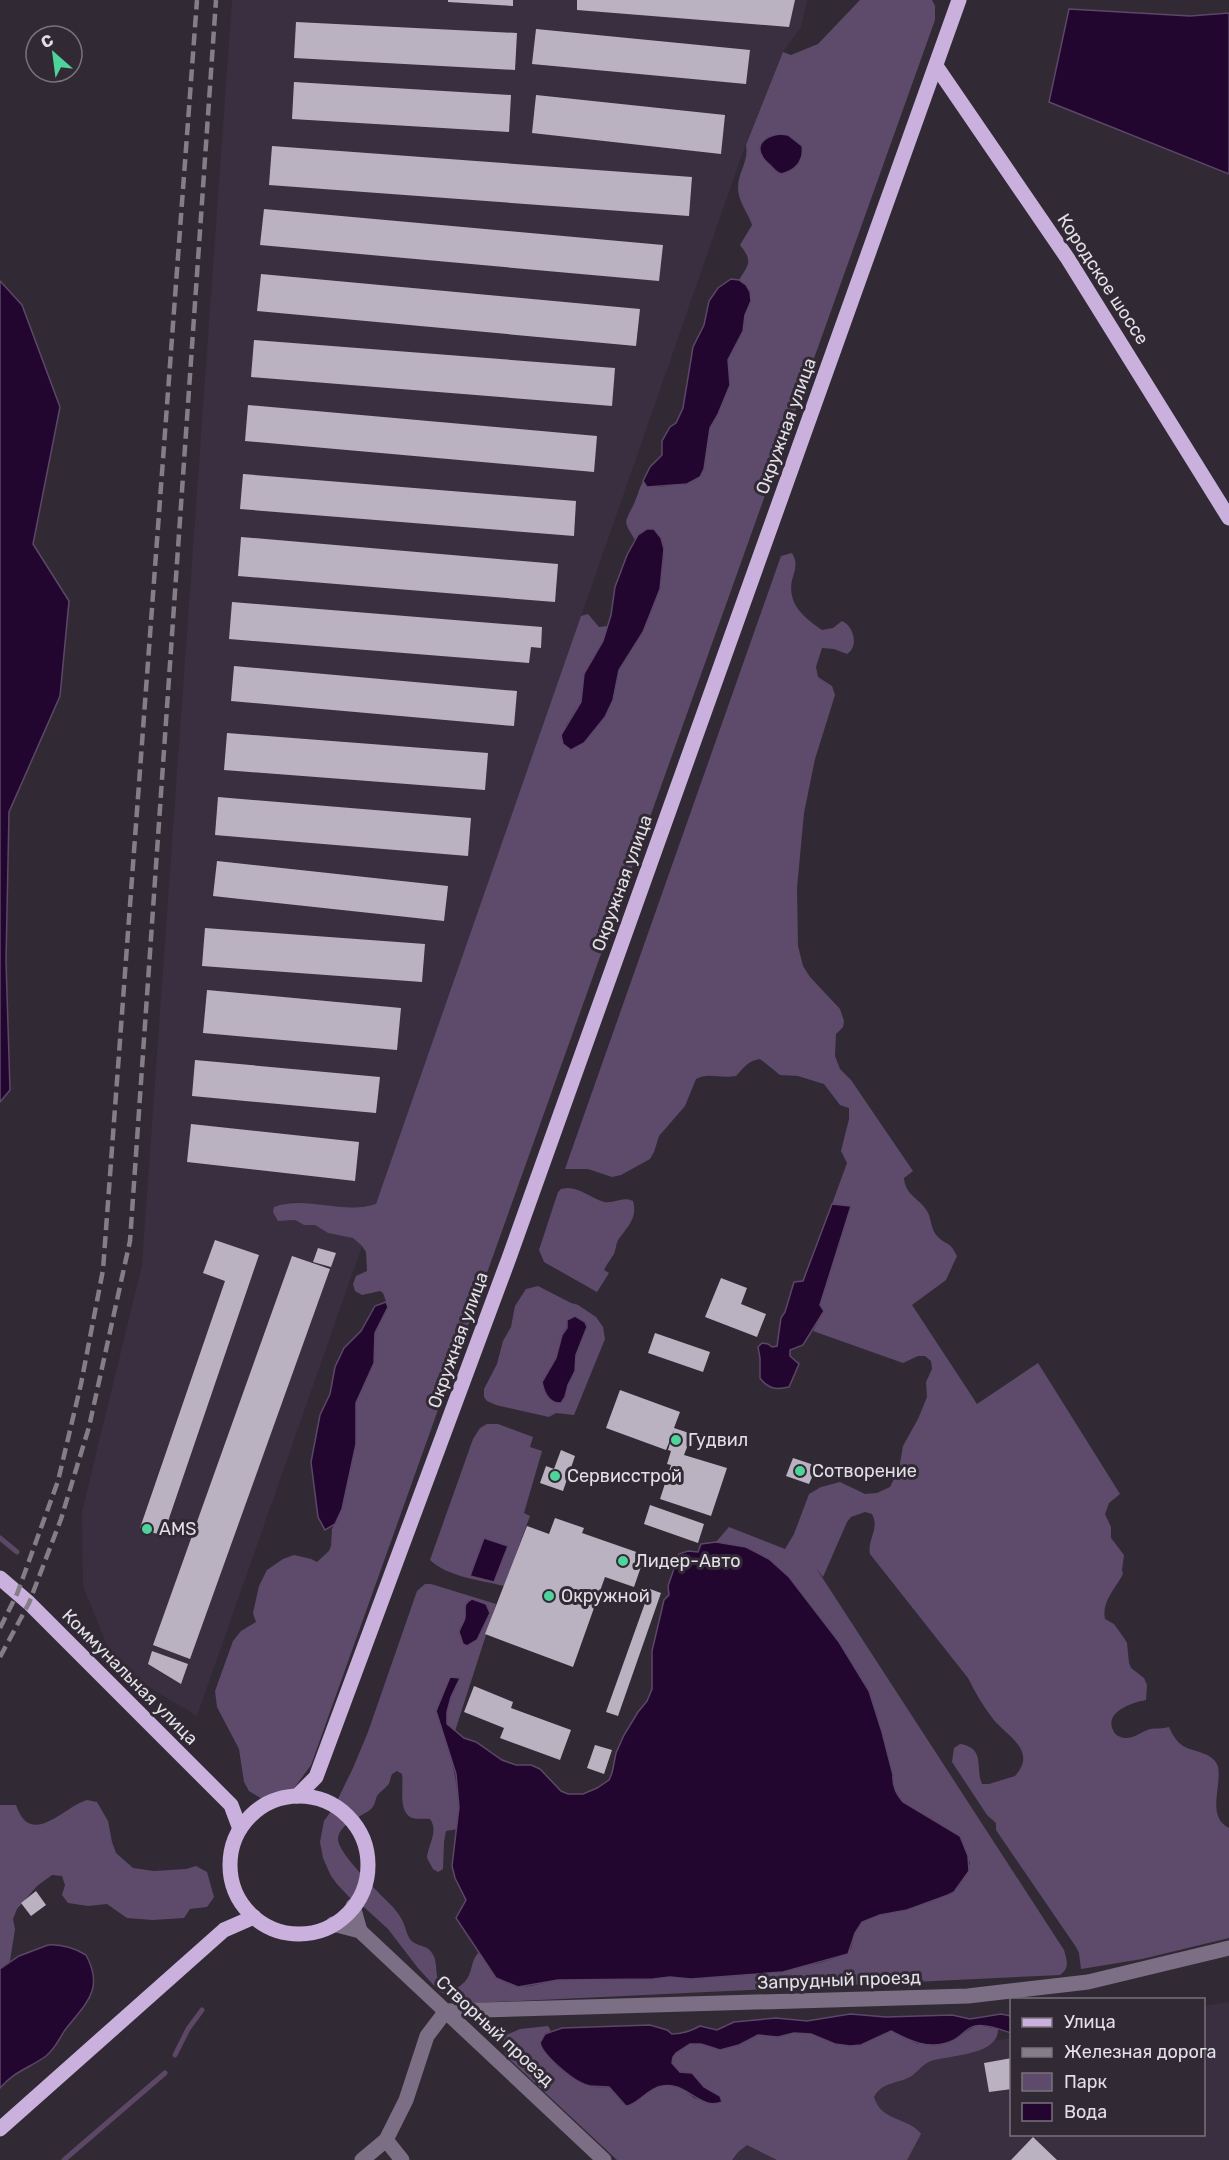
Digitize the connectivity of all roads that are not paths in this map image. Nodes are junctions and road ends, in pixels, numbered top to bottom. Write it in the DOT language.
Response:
graph roads {
  1 [pos="958,0"];
  2 [pos="936,66"];
  3 [pos="1229,518"];
  4 [pos="0,1578"];
  5 [pos="316,1777"];
  6 [pos="297,1796"];
  7 [pos="322,1800"];
  8 [pos="231,1805"];
  9 [pos="257,1810"];
  10 [pos="240,1829"];
  11 [pos="239,1899"];
  12 [pos="353,1906"];
  13 [pos="254,1917"];
  14 [pos="333,1924"];
  15 [pos="224,1929"];
  16 [pos="360,1931"];
  17 [pos="1229,1948"];
  18 [pos="446,2011"];
  19 [pos="0,2129"];
  20 [pos="386,2140"];
  21 [pos="363,2160"];
  22 [pos="402,2160"];
  23 [pos="604,2160"];
  1 -- 2 [label="main road, Окружная улица"];
  2 -- 3 [label="main road, Кородское шоссе"];
  2 -- 5 [label="main road, Окружная улица"];
  4 -- 8 [label="main road, Коммунальная улица"];
  5 -- 6 [label="main road"];
  5 -- 7 [label="main road"];
  6 -- 7 [label="main road"];
  6 -- 9 [label="main road"];
  7 -- 12 [label="main road"];
  8 -- 9 [label="main road"];
  8 -- 10 [label="main road"];
  9 -- 10 [label="main road"];
  10 -- 11 [label="main road"];
  11 -- 13 [label="main road"];
  11 -- 15 [label="main road"];
  12 -- 14 [label="main road"];
  12 -- 16 [label="street"];
  13 -- 14 [label="main road"];
  13 -- 15 [label="main road"];
  14 -- 16 [label="street"];
  15 -- 19 [label="main road"];
  16 -- 18 [label="street, Створный проезд"];
  17 -- 18 [label="street, Запрудный проезд"];
  18 -- 20 [label="street"];
  18 -- 23 [label="street, Створный проезд"];
  20 -- 21 [label="street"];
  20 -- 22 [label="street"];
}
